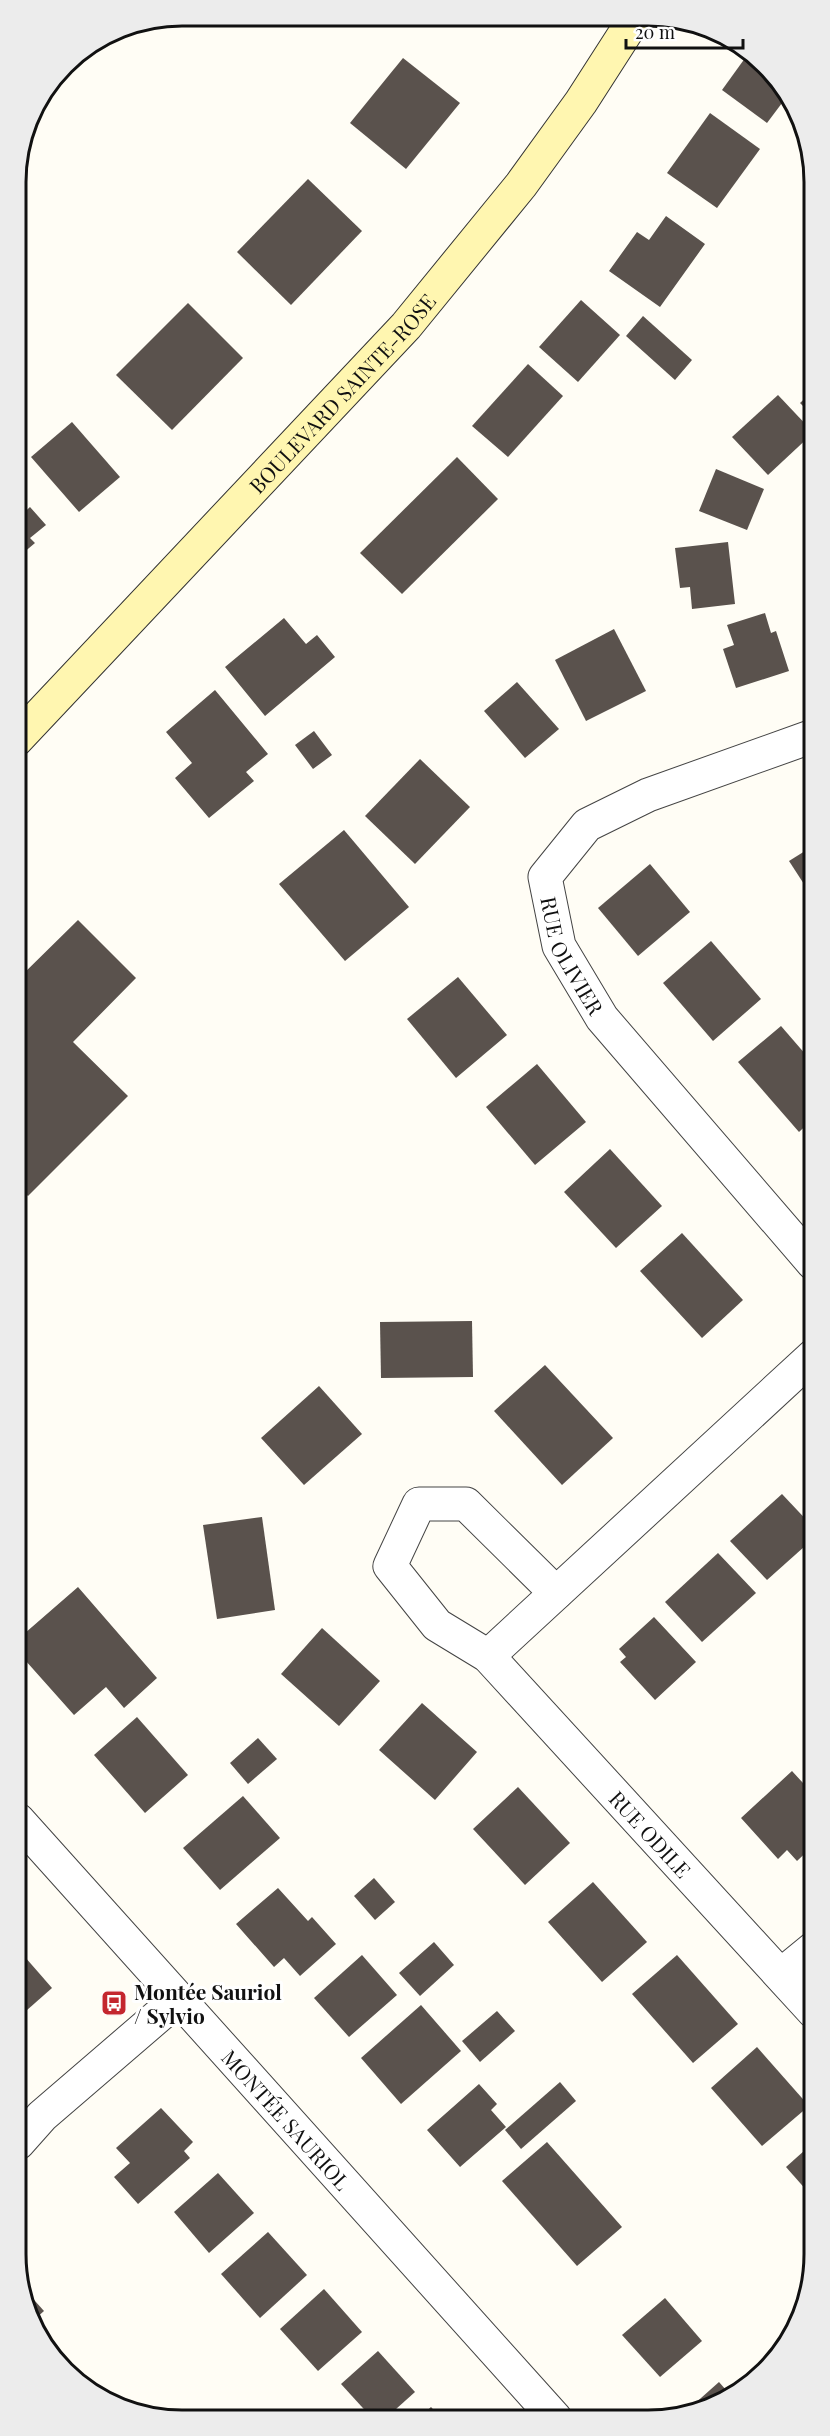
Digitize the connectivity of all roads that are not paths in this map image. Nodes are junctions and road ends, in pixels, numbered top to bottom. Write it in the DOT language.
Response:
graph roads {
  1 [pos="630,26"];
  2 [pos="26,729"];
  3 [pos="804,739"];
  4 [pos="804,1253"];
  5 [pos="804,1364"];
  6 [pos="556,1593"];
  7 [pos="488,1656"];
  8 [pos="26,1829"];
  9 [pos="804,1956"];
  10 [pos="781,1975"];
  11 [pos="178,1998"];
  12 [pos="804,2001"];
  13 [pos="26,2134"];
  14 [pos="548,2410"];
  1 -- 2 [label="street, BOULEVARD SAINTE-ROSE"];
  3 -- 4 [label="street, RUE OLIVIER"];
  5 -- 6 [label="street"];
  6 -- 7 [label="street"];
  6 -- 7 [label="street, RUE ODILE"];
  7 -- 10 [label="street, RUE ODILE"];
  8 -- 11 [label="street, MONTÉE SAURIOL"];
  9 -- 10 [label="street"];
  10 -- 12 [label="street, RUE ODILE"];
  11 -- 13 [label="street"];
  11 -- 14 [label="street, MONTÉE SAURIOL"];
}
